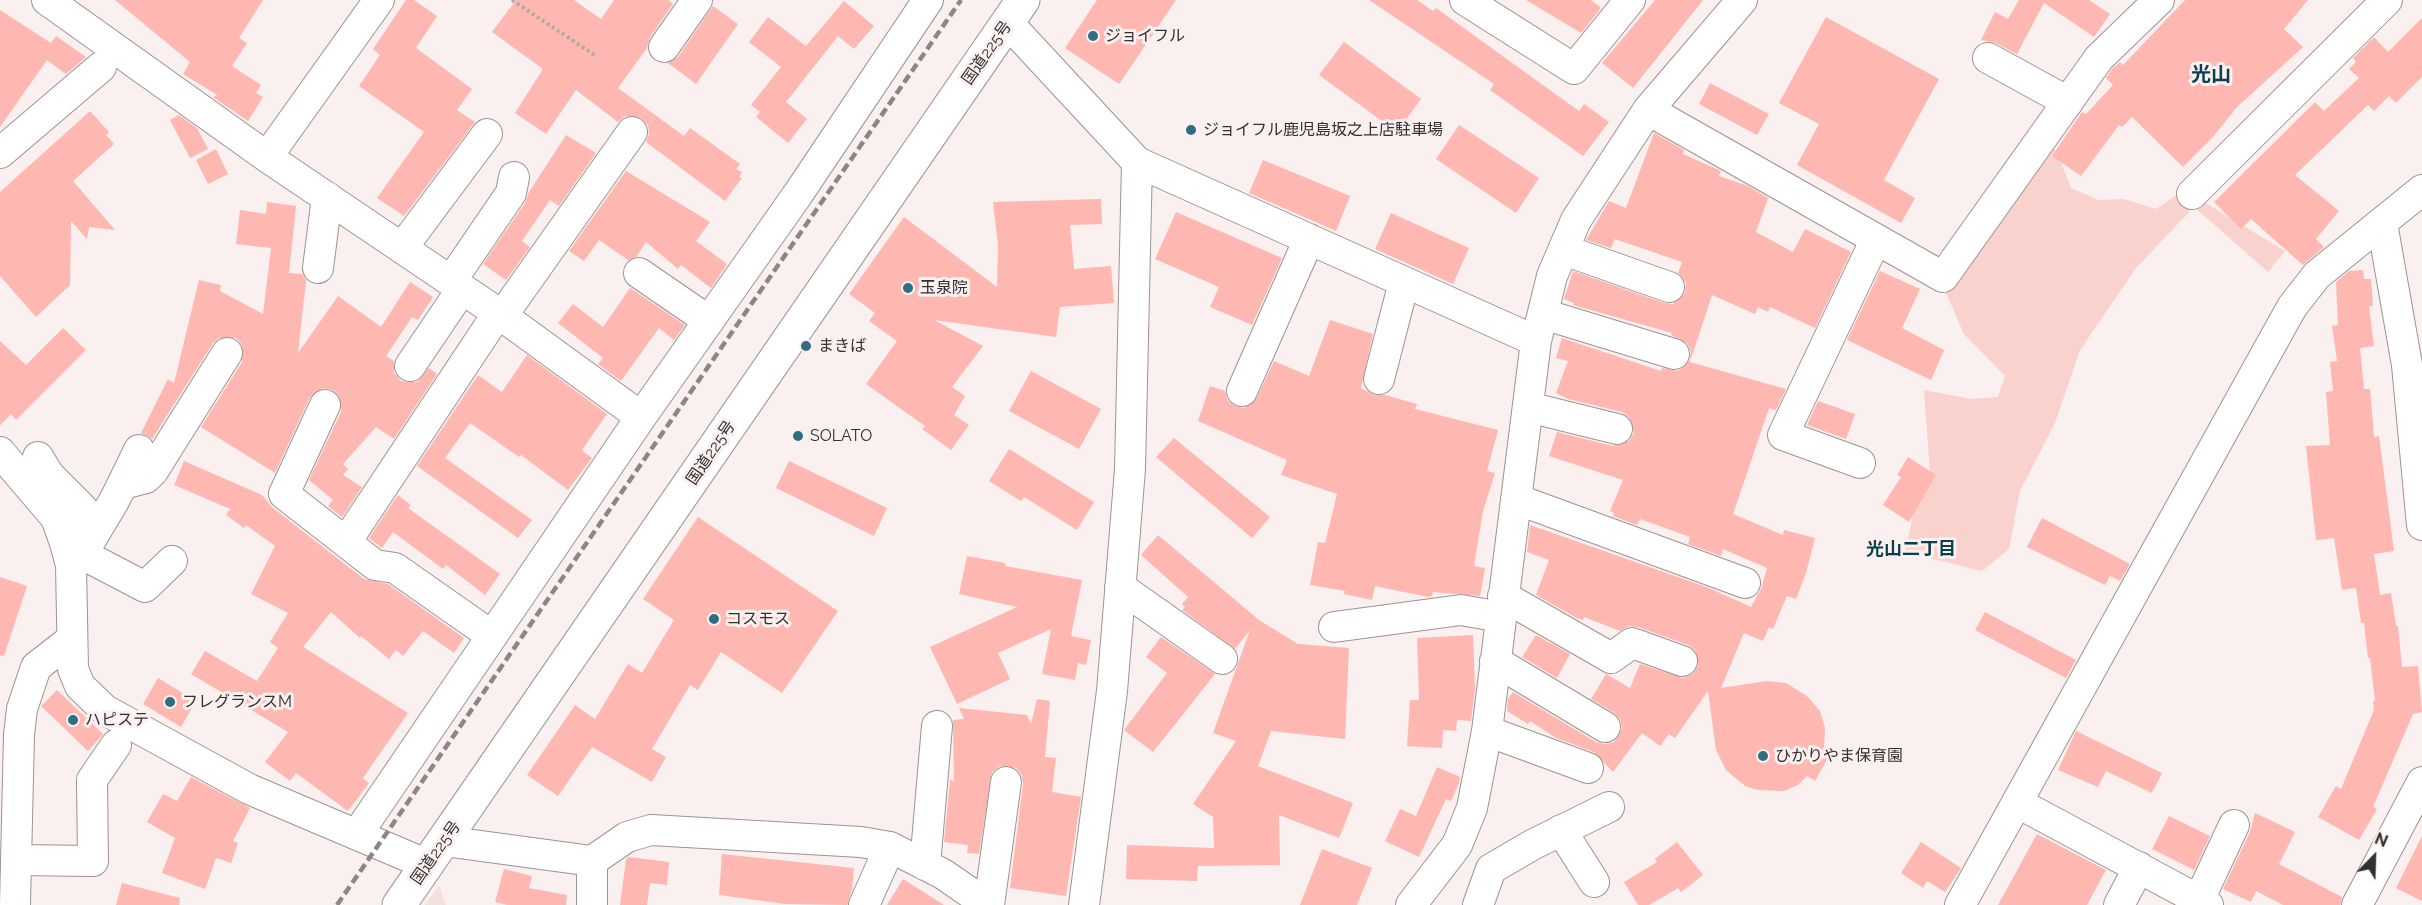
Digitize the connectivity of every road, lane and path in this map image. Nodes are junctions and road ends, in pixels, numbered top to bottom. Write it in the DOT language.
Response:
graph roads {
  1 [pos="47,0"];
  2 [pos="379,0"];
  3 [pos="512,0"];
  4 [pos="697,0"];
  5 [pos="928,0"];
  6 [pos="1465,0"];
  7 [pos="1630,0"];
  8 [pos="1742,0"];
  9 [pos="2159,0"];
  10 [pos="2387,0"];
  11 [pos="1016,12"];
  12 [pos="664,47"];
  13 [pos="596,56"];
  14 [pos="1988,58"];
  15 [pos="101,67"];
  16 [pos="2068,102"];
  17 [pos="1648,110"];
  18 [pos="632,132"];
  19 [pos="486,134"];
  20 [pos="0,153"];
  21 [pos="267,157"];
  22 [pos="1137,162"];
  23 [pos="514,177"];
  24 [pos="2422,190"];
  25 [pos="2192,194"];
  26 [pos="327,197"];
  27 [pos="2382,223"];
  28 [pos="1309,239"];
  29 [pos="1876,239"];
  30 [pos="402,248"];
  31 [pos="1564,250"];
  32 [pos="318,268"];
  33 [pos="639,273"];
  34 [pos="1404,282"];
  35 [pos="456,285"];
  36 [pos="1669,287"];
  37 [pos="500,314"];
  38 [pos="709,321"];
  39 [pos="1539,327"];
  40 [pos="227,353"];
  41 [pos="1674,354"];
  42 [pos="2415,365"];
  43 [pos="410,366"];
  44 [pos="1379,379"];
  45 [pos="1242,391"];
  46 [pos="325,405"];
  47 [pos="1528,407"];
  48 [pos="641,417"];
  49 [pos="1617,429"];
  50 [pos="139,450"];
  51 [pos="0,452"];
  52 [pos="38,457"];
  53 [pos="1860,463"];
  54 [pos="123,484"];
  55 [pos="1516,499"];
  56 [pos="2422,525"];
  57 [pos="345,542"];
  58 [pos="72,554"];
  59 [pos="172,561"];
  60 [pos="1745,583"];
  61 [pos="1120,587"];
  62 [pos="1502,607"];
  63 [pos="1334,627"];
  64 [pos="492,636"];
  65 [pos="72,639"];
  66 [pos="1222,659"];
  67 [pos="1495,661"];
  68 [pos="1682,661"];
  69 [pos="937,726"];
  70 [pos="1605,727"];
  71 [pos="1486,731"];
  72 [pos="116,745"];
  73 [pos="1588,768"];
  74 [pos="1006,782"];
  75 [pos="2422,782"];
  76 [pos="2018,803"];
  77 [pos="1609,807"];
  78 [pos="2234,825"];
  79 [pos="1561,830"];
  80 [pos="358,833"];
  81 [pos="890,847"];
  82 [pos="436,853"];
  83 [pos="17,860"];
  84 [pos="592,861"];
  85 [pos="925,865"];
  86 [pos="2139,867"];
  87 [pos="1594,882"];
  88 [pos="2204,903"];
  89 [pos="15,905"];
  90 [pos="399,905"];
  91 [pos="592,905"];
  92 [pos="864,905"];
  93 [pos="988,905"];
  94 [pos="1083,905"];
  95 [pos="1411,905"];
  96 [pos="1478,905"];
  97 [pos="1960,905"];
  98 [pos="2119,905"];
  99 [pos="2357,905"];
  1 -- 21 [label="street"];
  2 -- 21 [label="street"];
  3 -- 13 [label="path"];
  4 -- 12 [label="street"];
  5 -- 38 [label="street"];
  6 -- 7 [label="street"];
  8 -- 17 [label="street"];
  9 -- 16 [label="street"];
  10 -- 25 [label="street"];
  11 -- 22 [label="street"];
  11 -- 82 [label="highway, 国道225号"];
  14 -- 16 [label="street"];
  15 -- 20 [label="street"];
  16 -- 29 [label="street"];
  17 -- 29 [label="street"];
  17 -- 31 [label="street"];
  18 -- 37 [label="street"];
  19 -- 30 [label="street"];
  21 -- 26 [label="street"];
  22 -- 28 [label="street"];
  22 -- 61 [label="street"];
  23 -- 35 [label="street"];
  24 -- 27 [label="street"];
  26 -- 30 [label="street"];
  26 -- 32 [label="street"];
  27 -- 42 [label="street"];
  27 -- 76 [label="street"];
  28 -- 34 [label="street"];
  28 -- 45 [label="street"];
  29 -- 53 [label="street"];
  30 -- 35 [label="street"];
  31 -- 36 [label="street"];
  31 -- 39 [label="street"];
  33 -- 38 [label="street"];
  34 -- 39 [label="street"];
  34 -- 44 [label="street"];
  35 -- 37 [label="street"];
  35 -- 43 [label="street"];
  37 -- 48 [label="street"];
  37 -- 57 [label="street"];
  38 -- 48 [label="street"];
  39 -- 41 [label="street"];
  39 -- 47 [label="street"];
  40 -- 54 [label="street"];
  42 -- 56 [label="street"];
  46 -- 57 [label="street"];
  47 -- 49 [label="street"];
  47 -- 55 [label="street"];
  48 -- 64 [label="street"];
  50 -- 54 [label="street"];
  51 -- 58 [label="street"];
  52 -- 58 [label="street"];
  54 -- 58 [label="street"];
  55 -- 60 [label="street"];
  55 -- 62 [label="street"];
  57 -- 64 [label="street"];
  58 -- 59 [label="street"];
  58 -- 65 [label="street"];
  61 -- 66 [label="street"];
  61 -- 94 [label="street"];
  62 -- 63 [label="street"];
  62 -- 67 [label="street"];
  62 -- 68 [label="street"];
  64 -- 80 [label="street"];
  65 -- 80 [label="street"];
  65 -- 83 [label="street"];
  67 -- 70 [label="street"];
  67 -- 71 [label="street"];
  69 -- 85 [label="street"];
  71 -- 73 [label="street"];
  71 -- 95 [label="street"];
  72 -- 83 [label="street"];
  74 -- 93 [label="street"];
  75 -- 99 [label="street"];
  76 -- 86 [label="street"];
  76 -- 97 [label="street"];
  77 -- 79 [label="street"];
  78 -- 88 [label="street"];
  79 -- 87 [label="street"];
  79 -- 96 [label="street"];
  80 -- 82 [label="street"];
  81 -- 84 [label="street"];
  81 -- 85 [label="street"];
  81 -- 92 [label="street"];
  82 -- 84 [label="street"];
  82 -- 90 [label="highway, 国道225号"];
  83 -- 89 [label="street"];
  84 -- 91 [label="street"];
  85 -- 93 [label="street"];
  86 -- 88 [label="street"];
  86 -- 98 [label="street"];
}
